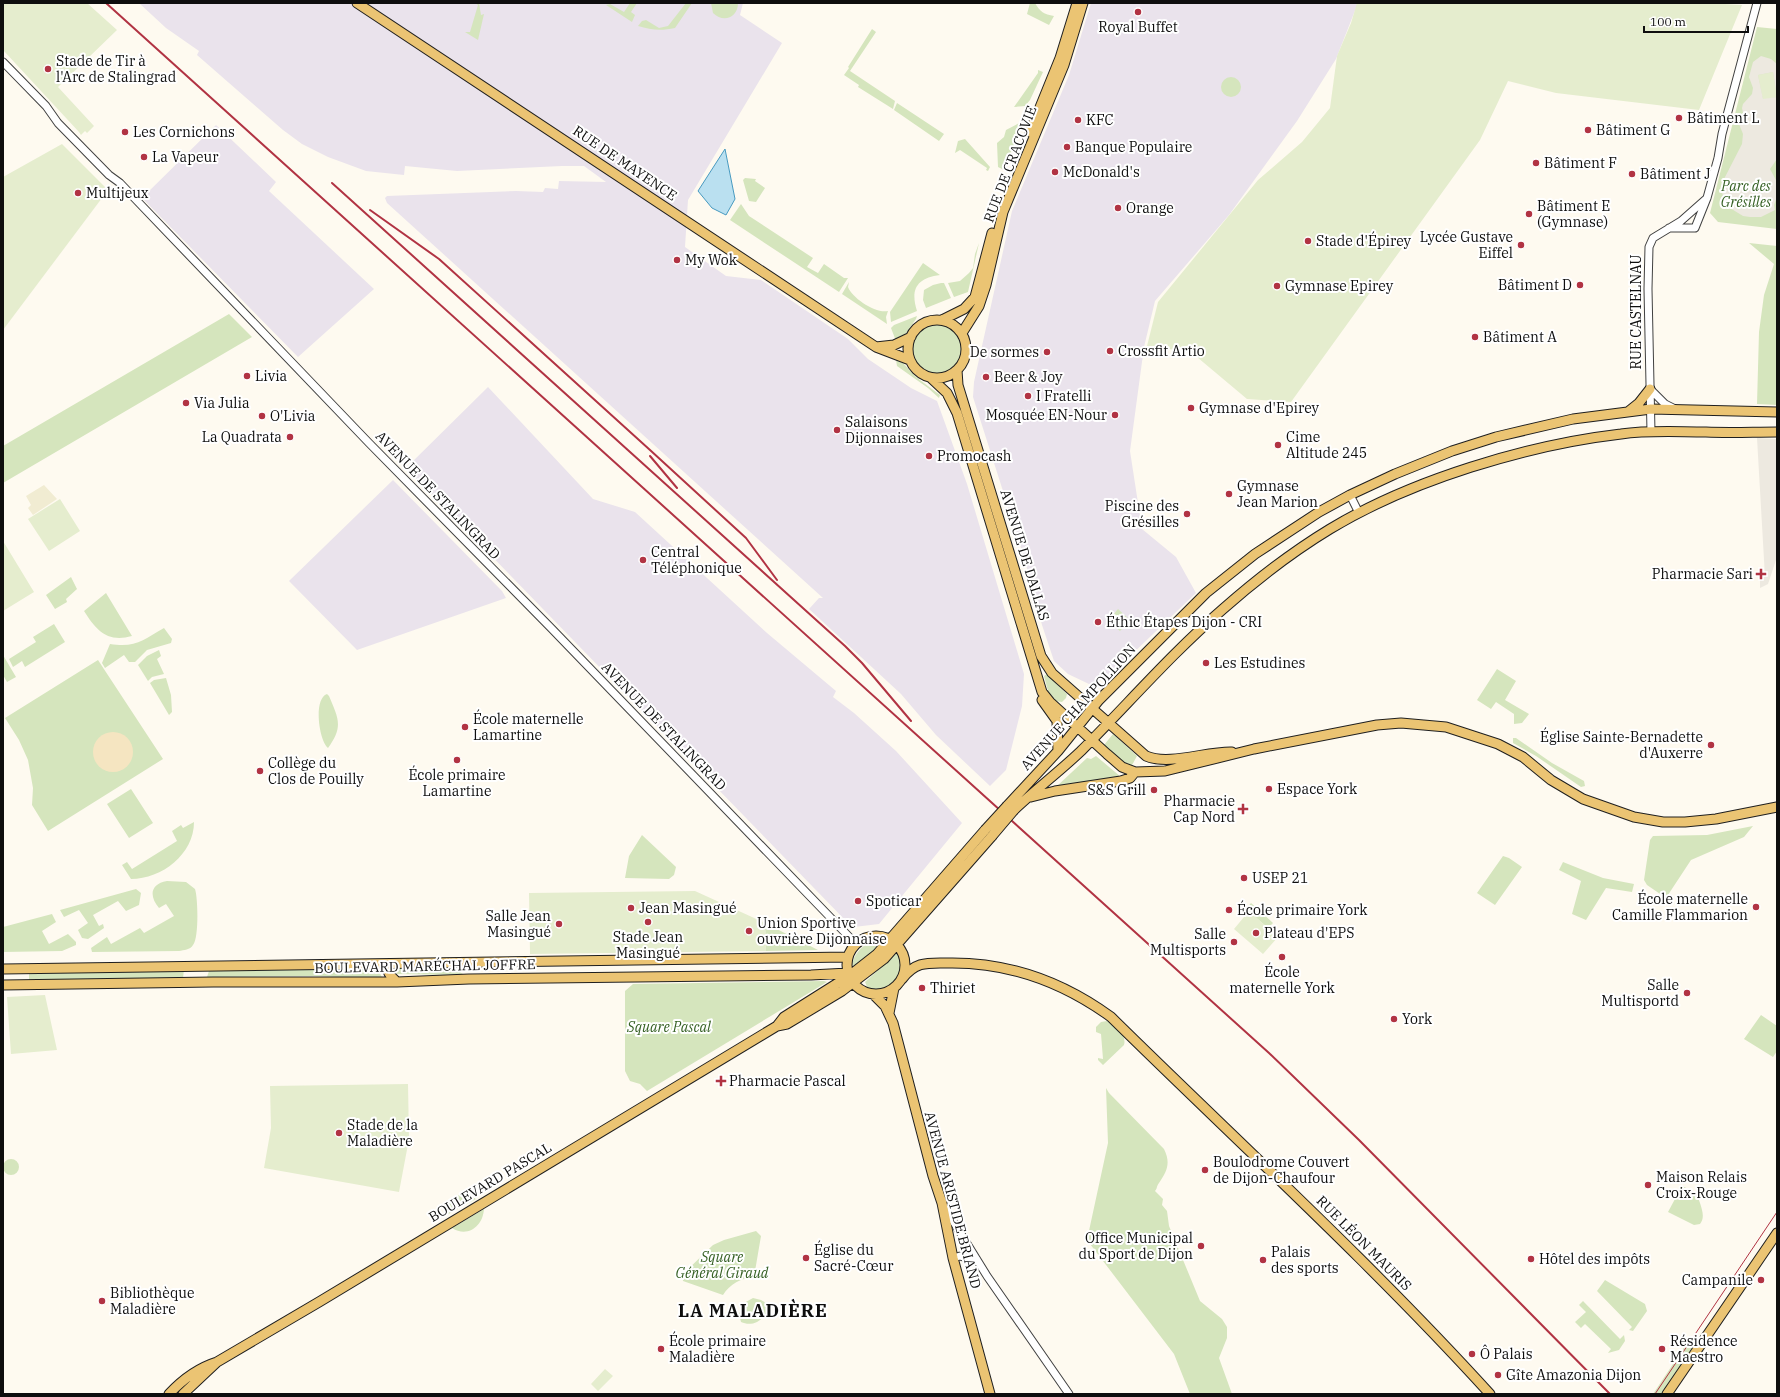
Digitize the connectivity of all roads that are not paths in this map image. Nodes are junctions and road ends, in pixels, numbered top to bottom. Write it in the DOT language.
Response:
graph roads {
  1 [pos="357,3"];
  2 [pos="1077,3"];
  3 [pos="1083,3"];
  4 [pos="1757,3"];
  5 [pos="3,62"];
  6 [pos="1707,198"];
  7 [pos="1669,228"];
  8 [pos="942,320"];
  9 [pos="962,333"];
  10 [pos="911,337"];
  11 [pos="876,347"];
  12 [pos="910,360"];
  13 [pos="957,370"];
  14 [pos="931,378"];
  15 [pos="1650,389"];
  16 [pos="1651,409"];
  17 [pos="1676,409"];
  18 [pos="1629,411"];
  19 [pos="1777,412"];
  20 [pos="1651,432"];
  21 [pos="1777,432"];
  22 [pos="1350,495"];
  23 [pos="1359,513"];
  24 [pos="1037,678"];
  25 [pos="1092,708"];
  26 [pos="1108,722"];
  27 [pos="1077,726"];
  28 [pos="1091,739"];
  29 [pos="1058,751"];
  30 [pos="1240,752"];
  31 [pos="1135,772"];
  32 [pos="1026,799"];
  33 [pos="1777,807"];
  34 [pos="1010,808"];
  35 [pos="894,942"];
  36 [pos="856,944"];
  37 [pos="848,957"];
  38 [pos="905,957"];
  39 [pos="608,961"];
  40 [pos="388,964"];
  41 [pos="426,964"];
  42 [pos="920,964"];
  43 [pos="203,966"];
  44 [pos="26,969"];
  45 [pos="3,970"];
  46 [pos="608,977"];
  47 [pos="850,977"];
  48 [pos="469,979"];
  49 [pos="902,979"];
  50 [pos="199,982"];
  51 [pos="397,982"];
  52 [pos="3,985"];
  53 [pos="25,985"];
  54 [pos="894,988"];
  55 [pos="873,994"];
  56 [pos="889,1013"];
  57 [pos="942,1203"];
  58 [pos="1777,1233"];
  59 [pos="954,1258"];
  60 [pos="977,1260"];
  61 [pos="205,1370"];
  62 [pos="169,1394"];
  63 [pos="184,1394"];
  64 [pos="990,1394"];
  65 [pos="1069,1394"];
  66 [pos="1490,1394"];
  67 [pos="1667,1394"];
  1 -- 11 [label="main road, RUE DE MAYENCE"];
  2 -- 8 [label="main road, RUE DE CRACOVIE"];
  3 -- 9 [label="main road, RUE DE CRACOVIE"];
  4 -- 6 [label="street"];
  5 -- 36 [label="street, AVENUE DE STALINGRAD"];
  6 -- 7 [label="street, RUE CASTELNAU"];
  6 -- 7 [label="street"];
  7 -- 15 [label="street, RUE CASTELNAU"];
  8 -- 9 [label="main road"];
  8 -- 10 [label="main road"];
  9 -- 13 [label="main road"];
  10 -- 11 [label="main road"];
  10 -- 12 [label="main road"];
  11 -- 12 [label="main road, RUE DE MAYENCE"];
  12 -- 14 [label="main road"];
  13 -- 14 [label="main road"];
  13 -- 25 [label="main road, AVENUE DE DALLAS"];
  14 -- 24 [label="main road, AVENUE DE DALLAS"];
  15 -- 16 [label="street, RUE CASTELNAU"];
  15 -- 17 [label="street"];
  15 -- 18 [label="main road"];
  16 -- 17 [label="main road, AVENUE CHAMPOLLION"];
  16 -- 18 [label="main road, AVENUE CHAMPOLLION"];
  16 -- 20 [label="street, RUE CASTELNAU"];
  17 -- 19 [label="main road, AVENUE CHAMPOLLION"];
  18 -- 22 [label="main road, AVENUE CHAMPOLLION"];
  20 -- 21 [label="main road, AVENUE CHAMPOLLION"];
  20 -- 23 [label="main road, AVENUE CHAMPOLLION"];
  22 -- 23 [label="street"];
  22 -- 25 [label="main road, AVENUE CHAMPOLLION"];
  23 -- 26 [label="main road, AVENUE CHAMPOLLION"];
  24 -- 27 [label="main road, AVENUE DE DALLAS"];
  24 -- 29 [label="main road, AVENUE DE DALLAS"];
  25 -- 26 [label="main road, AVENUE DE DALLAS"];
  25 -- 27 [label="main road, AVENUE CHAMPOLLION"];
  26 -- 28 [label="main road, AVENUE CHAMPOLLION"];
  26 -- 30 [label="main road, AVENUE DE DALLAS"];
  27 -- 28 [label="main road, AVENUE DE DALLAS"];
  27 -- 29 [label="main road, AVENUE CHAMPOLLION"];
  28 -- 31 [label="main road, AVENUE DE DALLAS"];
  28 -- 32 [label="main road, AVENUE CHAMPOLLION"];
  29 -- 34 [label="main road, AVENUE CHAMPOLLION"];
  30 -- 31 [label="main road"];
  30 -- 33 [label="main road"];
  31 -- 32 [label="main road"];
  32 -- 34 [label="main road, AVENUE CHAMPOLLION"];
  34 -- 35 [label="main road, AVENUE CHAMPOLLION, bridge"];
  35 -- 36 [label="main road"];
  35 -- 38 [label="main road"];
  35 -- 47 [label="main road, AVENUE CHAMPOLLION"];
  36 -- 37 [label="main road"];
  37 -- 39 [label="main road, BOULEVARD MARÉCHAL JOFFRE"];
  37 -- 47 [label="main road"];
  38 -- 42 [label="main road"];
  38 -- 49 [label="main road"];
  39 -- 41 [label="main road, BOULEVARD MARÉCHAL JOFFRE"];
  39 -- 46 [label="main road"];
  40 -- 41 [label="main road, BOULEVARD MARÉCHAL JOFFRE"];
  40 -- 43 [label="main road, BOULEVARD MARÉCHAL JOFFRE"];
  40 -- 51 [label="main road"];
  41 -- 48 [label="main road"];
  42 -- 49 [label="main road"];
  42 -- 66 [label="main road, RUE LÉON MAURIS"];
  43 -- 44 [label="main road, BOULEVARD MARÉCHAL JOFFRE"];
  43 -- 50 [label="main road"];
  44 -- 45 [label="main road, BOULEVARD MARÉCHAL JOFFRE"];
  44 -- 53 [label="main road"];
  46 -- 47 [label="main road, BOULEVARD MARÉCHAL JOFFRE"];
  46 -- 48 [label="main road, BOULEVARD MARÉCHAL JOFFRE"];
  47 -- 55 [label="main road, AVENUE ARISTIDE BRIAND"];
  47 -- 61 [label="main road, BOULEVARD PASCAL"];
  48 -- 51 [label="main road, BOULEVARD MARÉCHAL JOFFRE"];
  49 -- 54 [label="main road"];
  50 -- 51 [label="main road, BOULEVARD MARÉCHAL JOFFRE"];
  50 -- 53 [label="main road, BOULEVARD MARÉCHAL JOFFRE"];
  52 -- 53 [label="main road, BOULEVARD MARÉCHAL JOFFRE"];
  54 -- 55 [label="main road"];
  54 -- 56 [label="main road, AVENUE ARISTIDE BRIAND"];
  55 -- 56 [label="main road, AVENUE ARISTIDE BRIAND"];
  56 -- 57 [label="main road, AVENUE ARISTIDE BRIAND"];
  57 -- 59 [label="main road, AVENUE ARISTIDE BRIAND"];
  57 -- 60 [label="street"];
  58 -- 67 [label="main road"];
  59 -- 60 [label="street"];
  59 -- 64 [label="main road, AVENUE ARISTIDE BRIAND"];
  60 -- 65 [label="street"];
  61 -- 62 [label="main road, BOULEVARD PASCAL"];
  61 -- 63 [label="main road, BOULEVARD PASCAL"];
}
